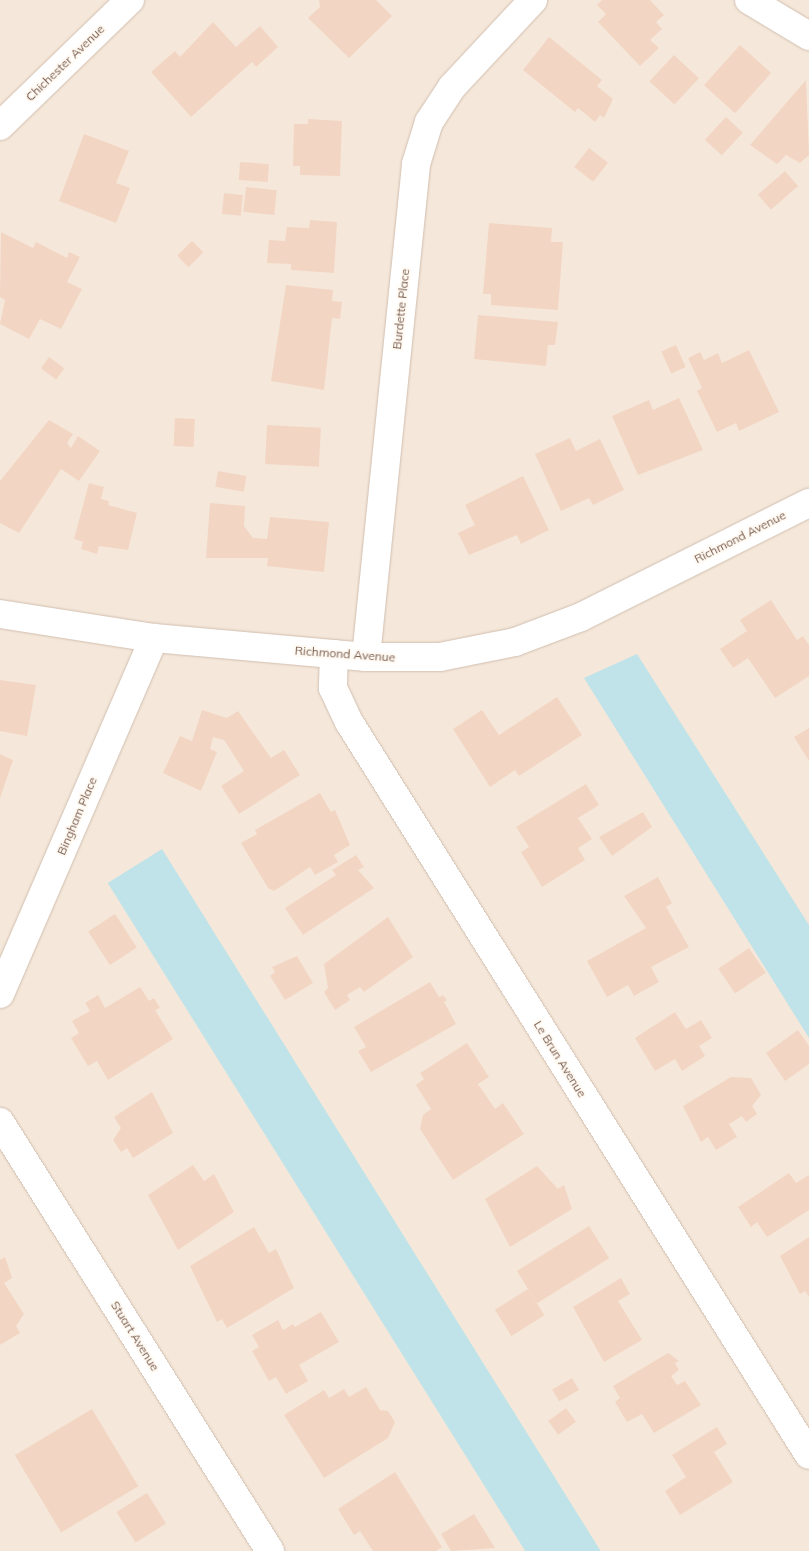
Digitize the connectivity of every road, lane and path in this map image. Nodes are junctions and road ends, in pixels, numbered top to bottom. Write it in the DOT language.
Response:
graph roads {
  1 [pos="130,0"];
  2 [pos="533,0"];
  3 [pos="749,0"];
  4 [pos="809,36"];
  5 [pos="0,126"];
  6 [pos="809,504"];
  7 [pos="0,614"];
  8 [pos="154,638"];
  9 [pos="334,654"];
  10 [pos="366,657"];
  11 [pos="0,994"];
  12 [pos="0,1122"];
  13 [pos="809,1455"];
  14 [pos="270,1551"];
  1 -- 5 [label="street, Chichester Avenue"];
  2 -- 10 [label="street, Burdette Place"];
  3 -- 4 [label="street"];
  6 -- 10 [label="street, Richmond Avenue"];
  7 -- 8 [label="street, Richmond Avenue"];
  8 -- 9 [label="street, Richmond Avenue"];
  8 -- 11 [label="street, Bingham Place"];
  9 -- 10 [label="street, Richmond Avenue"];
  9 -- 13 [label="street, Le Brun Avenue"];
  12 -- 14 [label="street, Stuart Avenue"];
}
